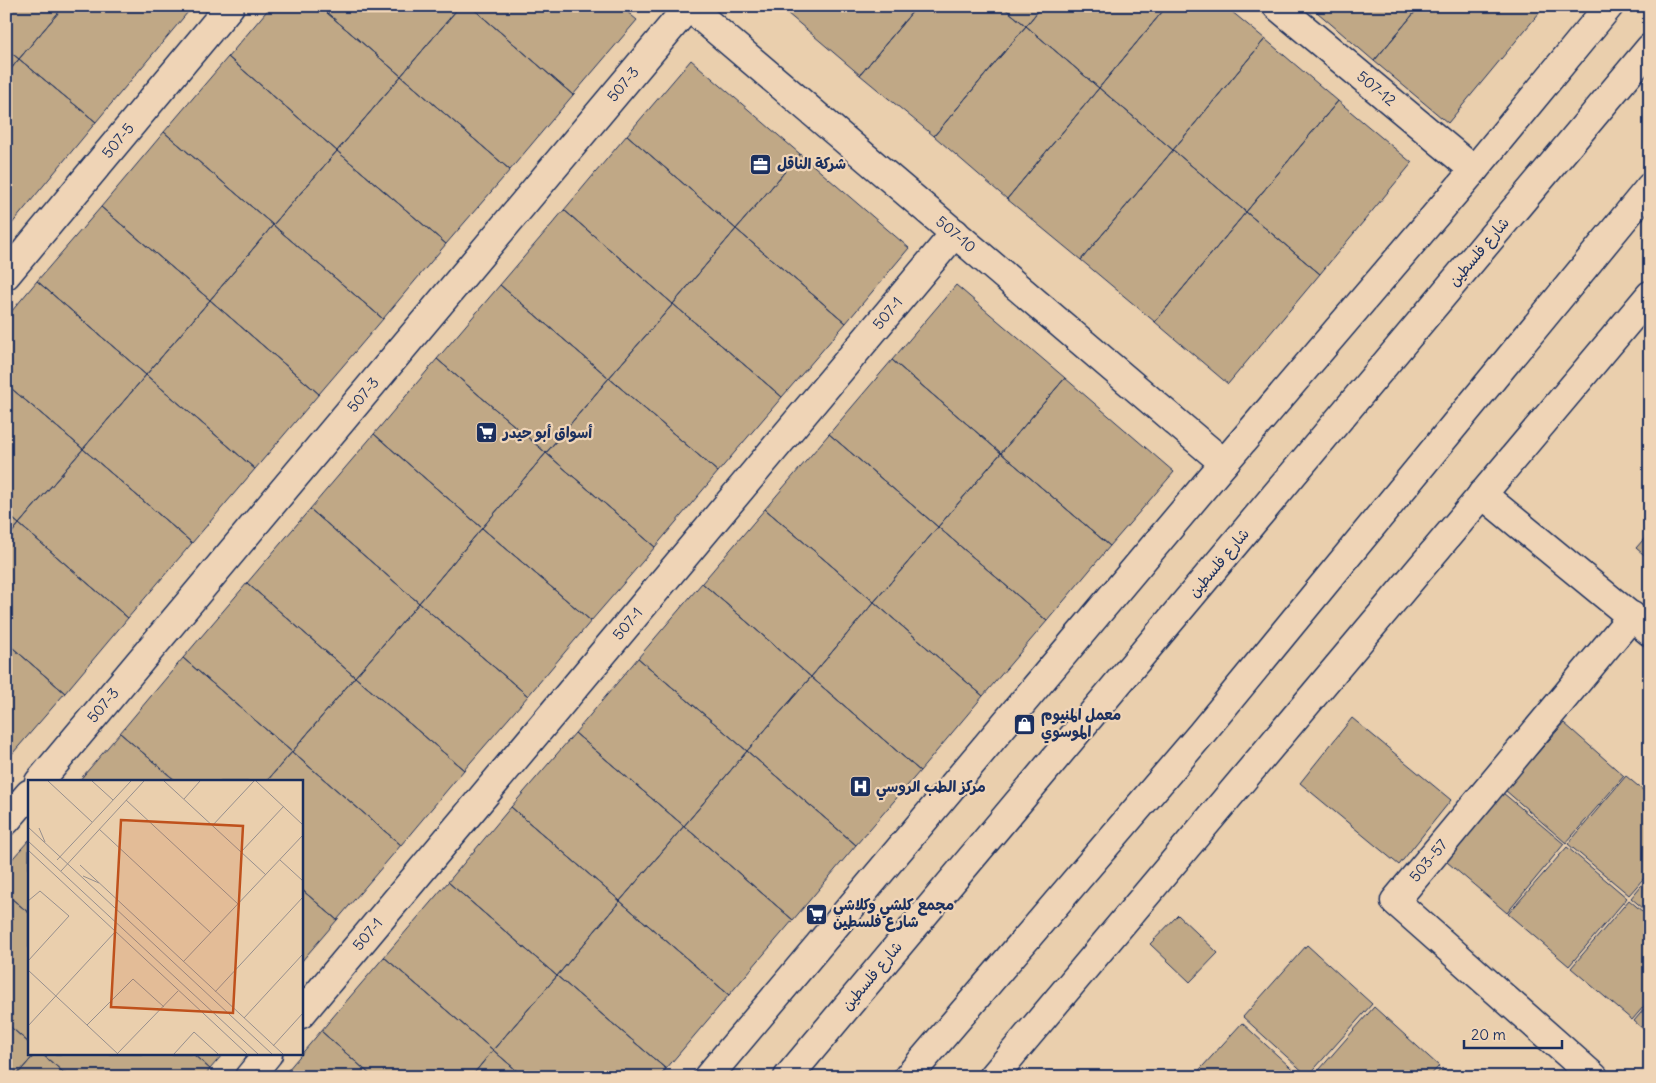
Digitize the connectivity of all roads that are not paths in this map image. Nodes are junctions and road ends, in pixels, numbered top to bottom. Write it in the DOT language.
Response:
graph roads {
  1 [pos="230,6"];
  2 [pos="688,6"];
  3 [pos="1277,6"];
  4 [pos="1610,6"];
  5 [pos="1650,48"];
  6 [pos="1474,170"];
  7 [pos="1650,187"];
  8 [pos="955,233"];
  9 [pos="8,271"];
  10 [pos="1650,295"];
  11 [pos="1224,463"];
  12 [pos="1482,494"];
  13 [pos="1641,624"];
  14 [pos="41,780"];
  15 [pos="28,795"];
  16 [pos="6,821"];
  17 [pos="302,1013"];
  18 [pos="266,1056"];
  19 [pos="994,1076"];
  20 [pos="249,1077"];
  21 [pos="708,1077"];
  22 [pos="788,1077"];
  23 [pos="908,1077"];
  24 [pos="1594,1077"];
  1 -- 9 [label="street, 507-5"];
  2 -- 8 [label="street, 507-10"];
  2 -- 14 [label="street, 507-3"];
  3 -- 6 [label="street, 507-12"];
  4 -- 6 [label="street"];
  5 -- 22 [label="street, شارع فلسطين"];
  6 -- 11 [label="street"];
  7 -- 23 [label="street"];
  8 -- 11 [label="street, 507-10"];
  8 -- 17 [label="street, 507-1"];
  10 -- 12 [label="street"];
  11 -- 21 [label="street"];
  12 -- 13 [label="street, 503-57"];
  12 -- 19 [label="street"];
  13 -- 24 [label="street, 503-57"];
  15 -- 16 [label="street"];
  18 -- 20 [label="street"];
}
